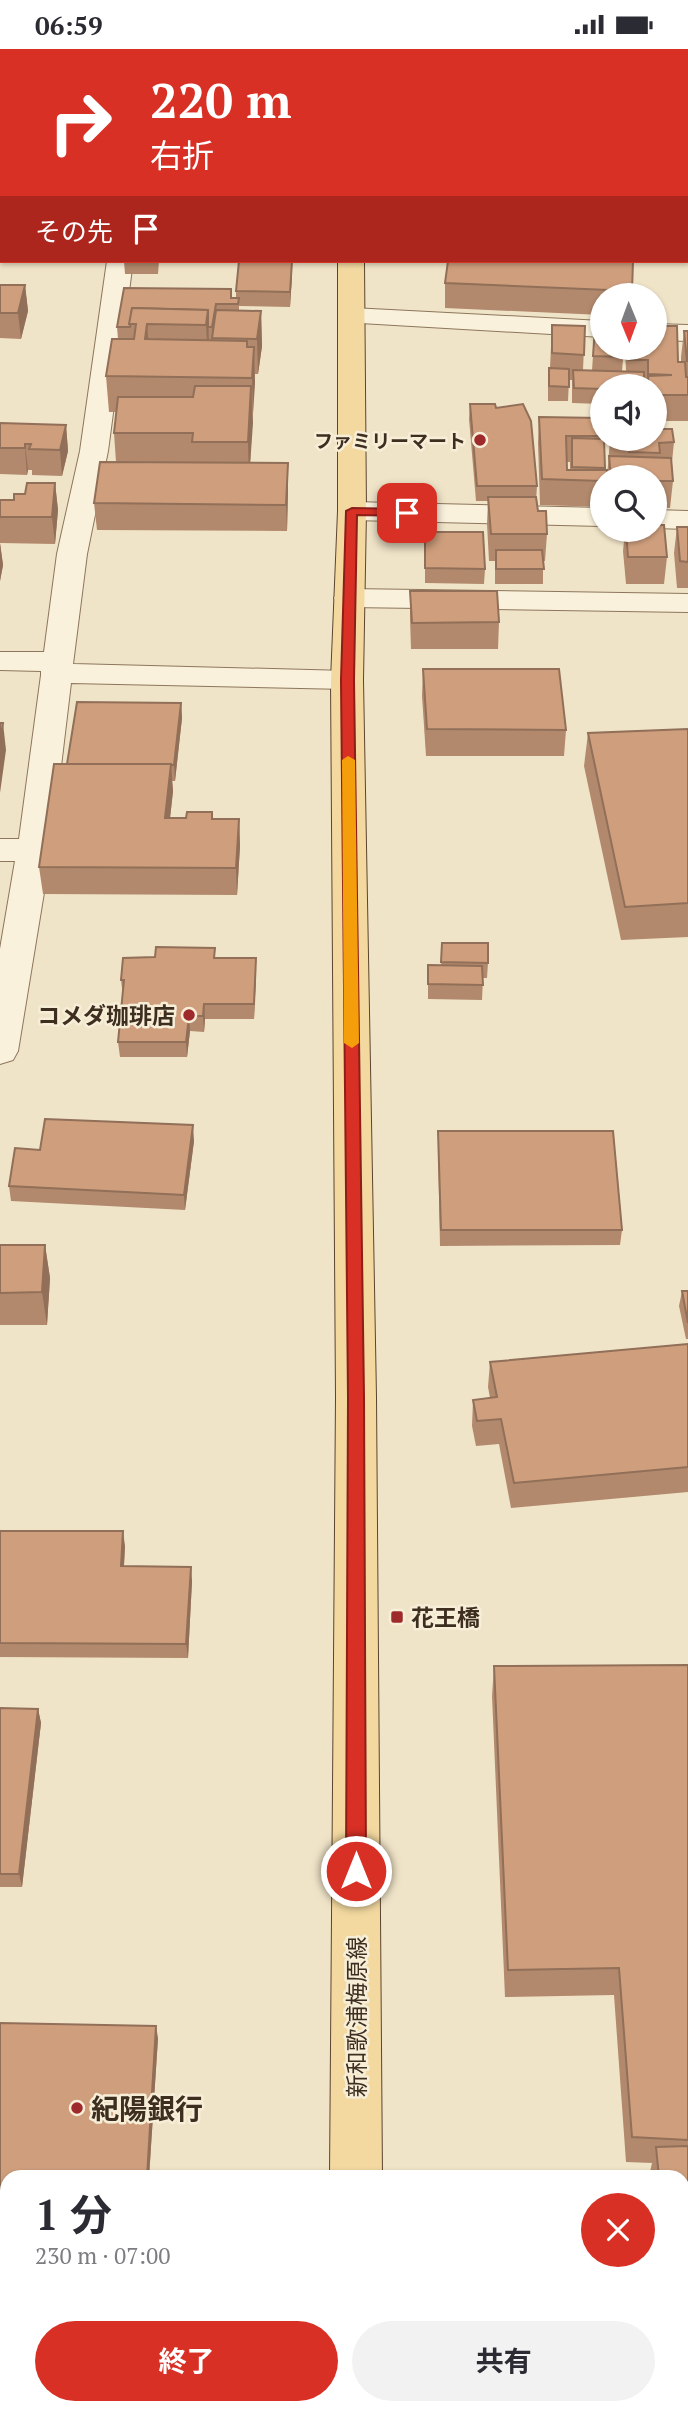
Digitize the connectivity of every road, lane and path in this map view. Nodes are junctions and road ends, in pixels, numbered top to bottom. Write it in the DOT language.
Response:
graph roads {
  1 [pos="120,263"];
  2 [pos="351,263"];
  3 [pos="352,316"];
  4 [pos="590,328"];
  5 [pos="667,332"];
  6 [pos="688,333"];
  7 [pos="352,511"];
  8 [pos="590,517"];
  9 [pos="667,519"];
  10 [pos="688,520"];
  11 [pos="349,598"];
  12 [pos="688,603"];
  13 [pos="0,661"];
  14 [pos="56,668"];
  15 [pos="347,680"];
  16 [pos="0,850"];
  17 [pos="34,850"];
  18 [pos="0,1051"];
  19 [pos="356,2170"];
  1 -- 14 [label="street"];
  2 -- 3 [label="main road, 新和歌浦梅原線"];
  3 -- 4 [label="street"];
  3 -- 7 [label="main road, 新和歌浦梅原線"];
  5 -- 6 [label="street"];
  7 -- 8 [label="street"];
  7 -- 11 [label="main road, 新和歌浦梅原線"];
  9 -- 10 [label="street"];
  11 -- 12 [label="street"];
  11 -- 15 [label="main road, 新和歌浦梅原線"];
  13 -- 14 [label="street"];
  14 -- 15 [label="street"];
  14 -- 17 [label="street"];
  15 -- 19 [label="main road, 新和歌浦梅原線"];
  16 -- 17 [label="street"];
  17 -- 18 [label="street"];
}
